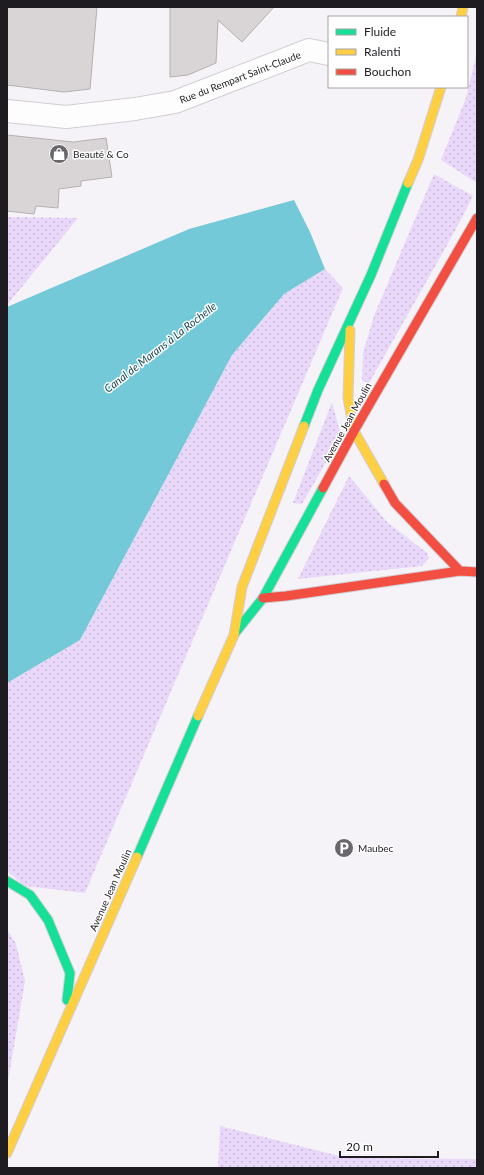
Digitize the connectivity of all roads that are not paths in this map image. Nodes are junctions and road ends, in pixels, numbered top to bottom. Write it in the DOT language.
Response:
graph roads {
  1 [pos="328,54"];
  2 [pos="441,88"];
  3 [pos="7,111"];
  4 [pos="477,218"];
  5 [pos="350,320"];
  6 [pos="354,431"];
  7 [pos="460,571"];
  8 [pos="477,572"];
  9 [pos="263,598"];
  10 [pos="234,635"];
  11 [pos="7,881"];
  12 [pos="66,1017"];
  13 [pos="7,1153"];
  1 -- 3 [label="street, Rue du Rempart Saint-Claude"];
  2 -- 5 [label="main road, Avenue Jean Moulin"];
  4 -- 6 [label="main road, Avenue Jean Moulin"];
  5 -- 6 [label="main road"];
  5 -- 10 [label="main road, Avenue Jean Moulin"];
  6 -- 7 [label="main road"];
  6 -- 9 [label="main road, Avenue Jean Moulin"];
  7 -- 8 [label="main road"];
  7 -- 9 [label="main road"];
  9 -- 10 [label="main road, Avenue Jean Moulin"];
  10 -- 12 [label="main road, Avenue Jean Moulin"];
  11 -- 12 [label="main road"];
  12 -- 13 [label="main road, Avenue Jean Moulin"];
}
